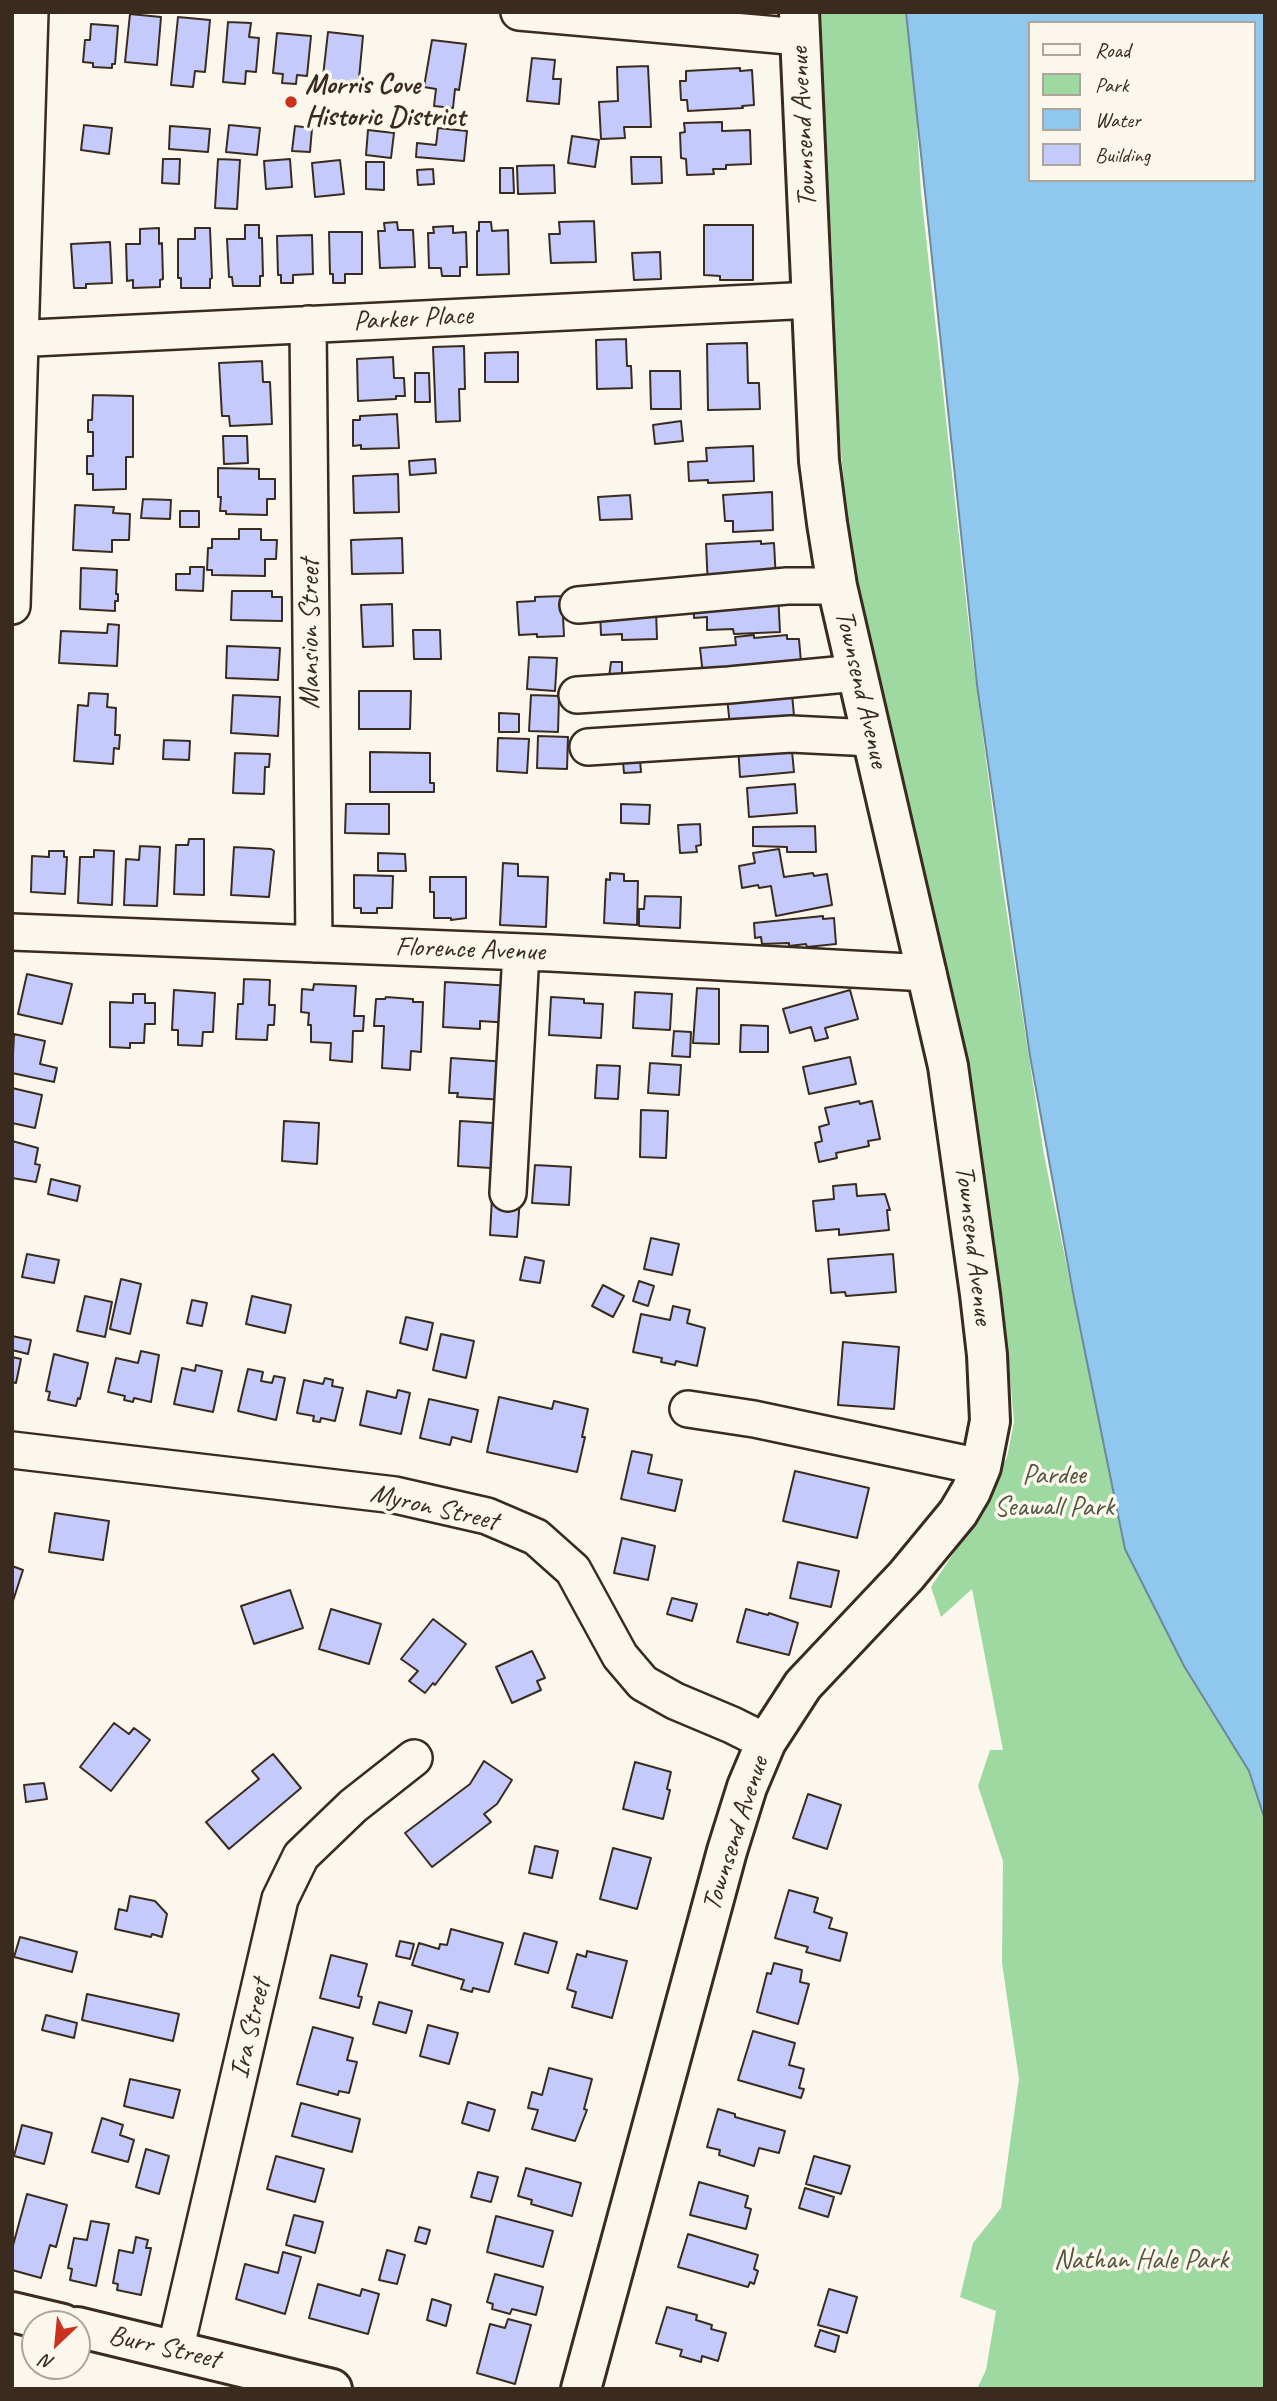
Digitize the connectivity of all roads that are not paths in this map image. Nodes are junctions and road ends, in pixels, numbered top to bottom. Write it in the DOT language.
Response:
graph roads {
  1 [pos="519,12"];
  2 [pos="24,24"];
  3 [pos="800,25"];
  4 [pos="813,300"];
  5 [pos="309,324"];
  6 [pos="16,339"];
  7 [pos="837,586"];
  8 [pos="578,605"];
  9 [pos="12,606"];
  10 [pos="857,673"];
  11 [pos="577,695"];
  12 [pos="872,738"];
  13 [pos="588,747"];
  14 [pos="12,932"];
  15 [pos="314,944"];
  16 [pos="521,952"];
  17 [pos="928,973"];
  18 [pos="508,1193"];
  19 [pos="688,1409"];
  20 [pos="12,1450"];
  21 [pos="981,1467"];
  22 [pos="766,1742"];
  23 [pos="414,1758"];
  24 [pos="91,2330"];
  25 [pos="175,2351"];
  26 [pos="332,2389"];
  27 [pos="581,2389"];
  1 -- 3 [label="street"];
  2 -- 6 [label="street"];
  3 -- 4 [label="main road, Townsend Avenue"];
  4 -- 5 [label="street, Parker Place"];
  4 -- 7 [label="main road, Townsend Avenue"];
  5 -- 6 [label="street, Parker Place"];
  5 -- 15 [label="street, Mansion Street"];
  6 -- 9 [label="street"];
  7 -- 8 [label="street"];
  7 -- 10 [label="main road, Townsend Avenue"];
  10 -- 11 [label="street"];
  10 -- 12 [label="main road, Townsend Avenue"];
  12 -- 13 [label="street"];
  12 -- 17 [label="main road, Townsend Avenue"];
  14 -- 15 [label="street, Florence Avenue"];
  15 -- 16 [label="street, Florence Avenue"];
  16 -- 17 [label="street, Florence Avenue"];
  16 -- 18 [label="street"];
  17 -- 21 [label="main road, Townsend Avenue"];
  19 -- 21 [label="street"];
  20 -- 22 [label="street, Myron Street"];
  21 -- 22 [label="main road, Townsend Avenue"];
  22 -- 27 [label="main road, Townsend Avenue"];
  23 -- 25 [label="street, Ira Street"];
  24 -- 25 [label="main road, Burr Street"];
  25 -- 26 [label="main road, Burr Street"];
}
